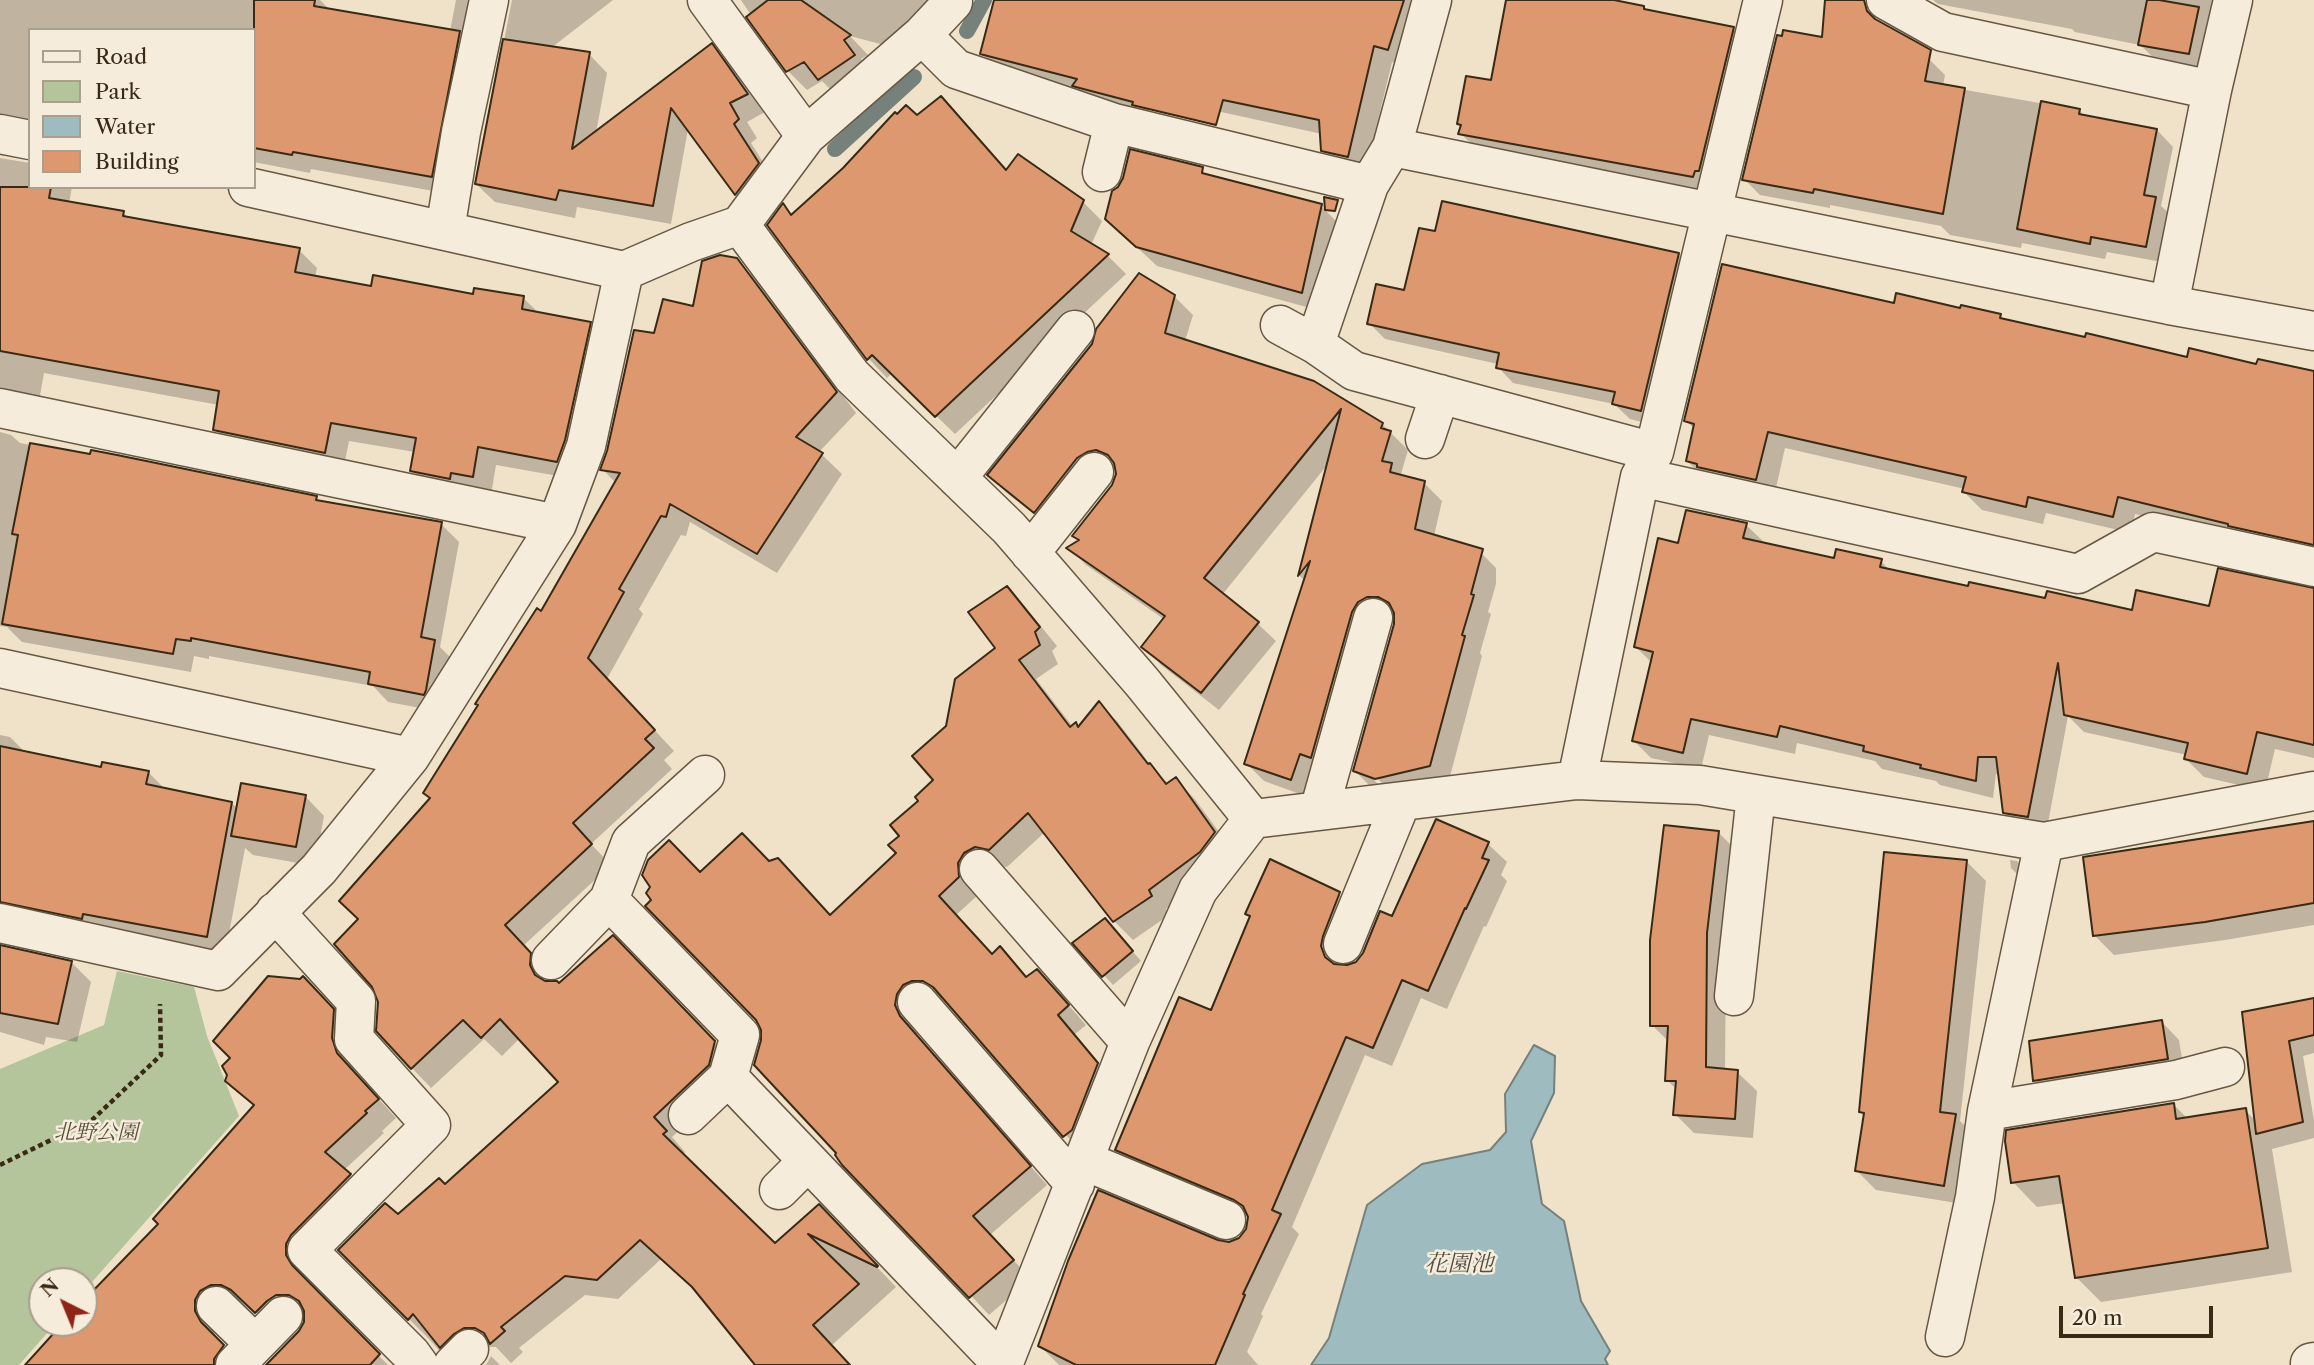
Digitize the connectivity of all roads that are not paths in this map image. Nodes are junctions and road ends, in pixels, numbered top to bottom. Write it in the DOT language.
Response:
graph roads {
  1 [pos="489,0"];
  2 [pos="706,0"];
  3 [pos="1432,0"];
  4 [pos="1763,0"];
  5 [pos="1886,0"];
  6 [pos="2233,0"];
  7 [pos="953,2"];
  8 [pos="922,35"];
  9 [pos="2212,90"];
  10 [pos="1114,123"];
  11 [pos="0,134"];
  12 [pos="806,136"];
  13 [pos="28,140"];
  14 [pos="1392,147"];
  15 [pos="1102,172"];
  16 [pos="1368,185"];
  17 [pos="256,189"];
  18 [pos="1713,214"];
  19 [pos="740,225"];
  20 [pos="445,230"];
  21 [pos="624,271"];
  22 [pos="2169,305"];
  23 [pos="1280,325"];
  24 [pos="1075,330"];
  25 [pos="2314,331"];
  26 [pos="1315,344"];
  27 [pos="1440,394"];
  28 [pos="0,408"];
  29 [pos="1425,439"];
  30 [pos="1647,465"];
  31 [pos="1094,472"];
  32 [pos="957,478"];
  33 [pos="557,524"];
  34 [pos="1030,553"];
  35 [pos="2314,567"];
  36 [pos="1373,618"];
  37 [pos="0,668"];
  38 [pos="410,757"];
  39 [pos="705,775"];
  40 [pos="1577,780"];
  41 [pos="2314,791"];
  42 [pos="1756,795"];
  43 [pos="1401,803"];
  44 [pos="1319,811"];
  45 [pos="1253,819"];
  46 [pos="2044,842"];
  47 [pos="979,869"];
  48 [pos="609,900"];
  49 [pos="275,912"];
  50 [pos="0,923"];
  51 [pos="1343,944"];
  52 [pos="551,960"];
  53 [pos="1734,996"];
  54 [pos="917,1002"];
  55 [pos="1130,1042"];
  56 [pos="2225,1067"];
  57 [pos="728,1076"];
  58 [pos="1987,1111"];
  59 [pos="688,1115"];
  60 [pos="807,1162"];
  61 [pos="1080,1172"];
  62 [pos="779,1190"];
  63 [pos="1226,1220"];
  64 [pos="216,1306"];
  65 [pos="283,1316"];
  66 [pos="1945,1337"];
  67 [pos="245,1355"];
  68 [pos="419,1365"];
  69 [pos="1003,1365"];
  1 -- 20 [label="street"];
  2 -- 12 [label="street"];
  3 -- 14 [label="street"];
  4 -- 18 [label="street"];
  5 -- 9 [label="street"];
  6 -- 9 [label="street"];
  7 -- 8 [label="street"];
  8 -- 10 [label="street"];
  8 -- 12 [label="street"];
  9 -- 22 [label="street"];
  10 -- 15 [label="street"];
  10 -- 16 [label="street"];
  11 -- 13 [label="street"];
  12 -- 19 [label="street"];
  14 -- 16 [label="street"];
  14 -- 18 [label="street"];
  16 -- 26 [label="street"];
  17 -- 20 [label="street"];
  18 -- 22 [label="street"];
  18 -- 30 [label="street"];
  19 -- 21 [label="street"];
  19 -- 32 [label="street"];
  20 -- 21 [label="street"];
  21 -- 33 [label="street"];
  22 -- 25 [label="street"];
  23 -- 26 [label="street"];
  24 -- 32 [label="street"];
  26 -- 27 [label="street"];
  27 -- 29 [label="street"];
  27 -- 30 [label="street"];
  28 -- 33 [label="street"];
  30 -- 35 [label="street"];
  30 -- 40 [label="street"];
  31 -- 34 [label="street"];
  32 -- 34 [label="street"];
  33 -- 38 [label="street"];
  34 -- 45 [label="street"];
  36 -- 44 [label="street"];
  37 -- 38 [label="street"];
  38 -- 49 [label="street"];
  39 -- 48 [label="street"];
  40 -- 42 [label="street"];
  40 -- 43 [label="street"];
  41 -- 46 [label="street"];
  42 -- 46 [label="street"];
  42 -- 53 [label="street"];
  43 -- 44 [label="street"];
  43 -- 51 [label="street"];
  44 -- 45 [label="street"];
  45 -- 55 [label="street"];
  46 -- 58 [label="street"];
  47 -- 55 [label="street"];
  48 -- 52 [label="street"];
  48 -- 57 [label="street"];
  49 -- 50 [label="street"];
  49 -- 68 [label="street"];
  54 -- 61 [label="street"];
  55 -- 61 [label="street"];
  56 -- 58 [label="street"];
  57 -- 59 [label="street"];
  57 -- 60 [label="street"];
  58 -- 66 [label="street"];
  60 -- 62 [label="street"];
  60 -- 69 [label="street"];
  61 -- 63 [label="street"];
  61 -- 69 [label="street"];
  64 -- 67 [label="street"];
  65 -- 67 [label="street"];
}
